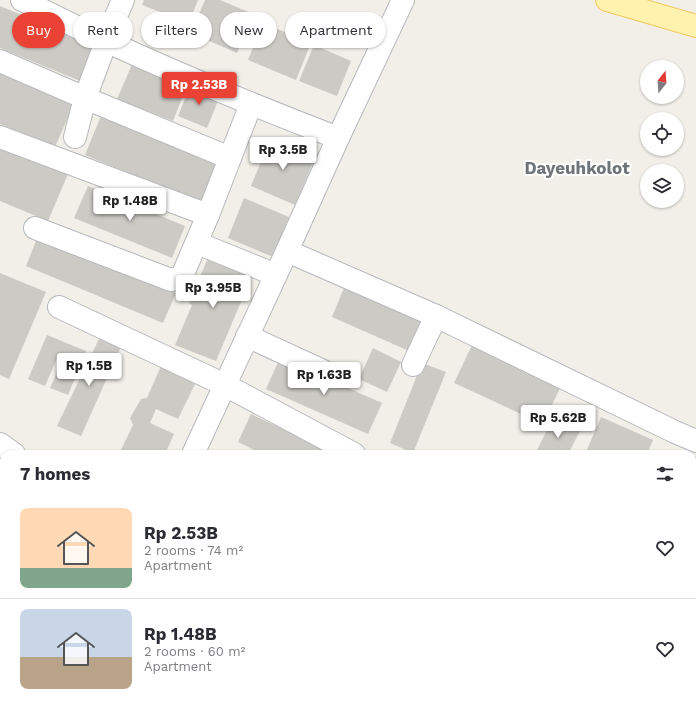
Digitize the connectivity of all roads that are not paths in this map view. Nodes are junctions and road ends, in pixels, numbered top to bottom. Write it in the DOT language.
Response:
graph roads {
  1 [pos="22,0"];
  2 [pos="123,0"];
  3 [pos="403,0"];
  4 [pos="607,0"];
  5 [pos="118,12"];
  6 [pos="73,25"];
  7 [pos="696,26"];
  8 [pos="103,48"];
  9 [pos="122,48"];
  10 [pos="0,61"];
  11 [pos="85,98"];
  12 [pos="251,104"];
  13 [pos="0,137"];
  14 [pos="75,137"];
  15 [pos="338,138"];
  16 [pos="230,158"];
  17 [pos="208,215"];
  18 [pos="35,228"];
  19 [pos="197,243"];
  20 [pos="287,251"];
  21 [pos="276,275"];
  22 [pos="58,307"];
  23 [pos="436,316"];
  24 [pos="247,336"];
  25 [pos="413,365"];
  26 [pos="323,371"];
  27 [pos="225,385"];
  28 [pos="696,442"];
  29 [pos="0,444"];
  30 [pos="8,450"];
  31 [pos="195,450"];
  32 [pos="347,450"];
  1 -- 6 [label="street"];
  2 -- 5 [label="street"];
  3 -- 15 [label="street"];
  4 -- 7 [label="main road"];
  8 -- 11 [label="street"];
  9 -- 12 [label="street"];
  10 -- 11 [label="street"];
  11 -- 14 [label="street"];
  11 -- 16 [label="street"];
  12 -- 15 [label="street"];
  12 -- 16 [label="street"];
  13 -- 17 [label="street"];
  15 -- 20 [label="street"];
  16 -- 17 [label="street"];
  17 -- 19 [label="street"];
  18 -- 19 [label="street"];
  19 -- 21 [label="street"];
  20 -- 21 [label="street"];
  20 -- 23 [label="street"];
  21 -- 24 [label="street"];
  22 -- 27 [label="street"];
  23 -- 25 [label="street"];
  23 -- 28 [label="street"];
  24 -- 26 [label="street"];
  24 -- 27 [label="street"];
  27 -- 31 [label="street"];
  27 -- 32 [label="street"];
  29 -- 30 [label="street"];
}
